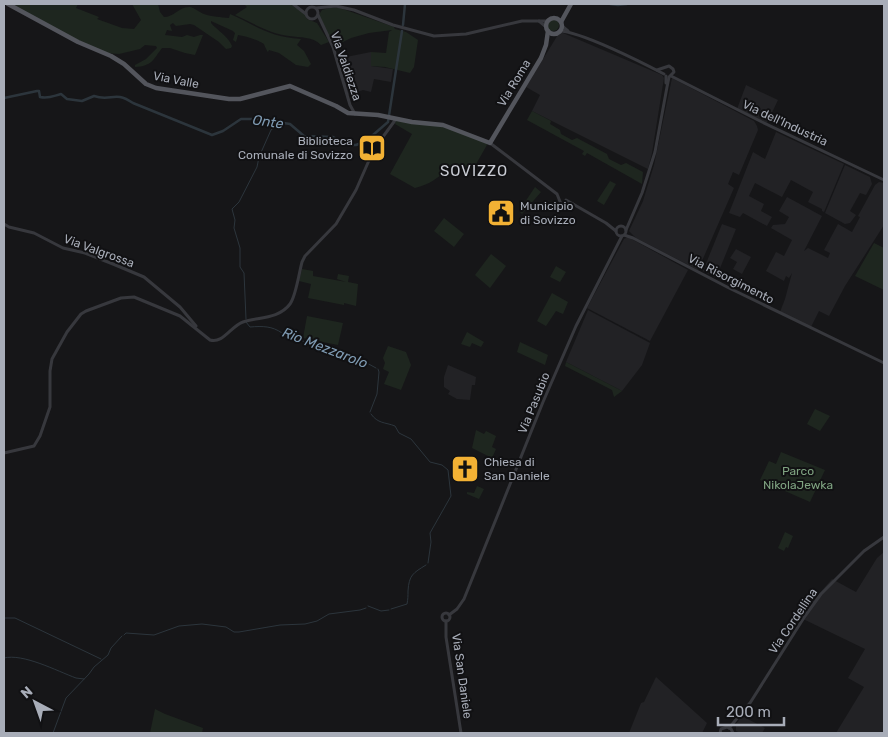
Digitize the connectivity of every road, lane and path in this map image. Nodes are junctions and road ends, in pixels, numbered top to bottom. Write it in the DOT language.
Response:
graph roads {
  1 [pos="8,4"];
  2 [pos="293,4"];
  3 [pos="571,4"];
  4 [pos="299,8"];
  5 [pos="308,8"];
  6 [pos="317,12"];
  7 [pos="306,14"];
  8 [pos="312,19"];
  9 [pos="560,22"];
  10 [pos="321,24"];
  11 [pos="547,26"];
  12 [pos="557,32"];
  13 [pos="568,32"];
  14 [pos="546,45"];
  15 [pos="665,68"];
  16 [pos="657,70"];
  17 [pos="674,72"];
  18 [pos="667,76"];
  19 [pos="679,80"];
  20 [pos="355,114"];
  21 [pos="392,118"];
  22 [pos="490,142"];
  23 [pos="884,180"];
  24 [pos="633,214"];
  25 [pos="4,224"];
  26 [pos="618,230"];
  27 [pos="624,233"];
  28 [pos="613,253"];
  29 [pos="200,331"];
  30 [pos="884,363"];
  31 [pos="4,452"];
  32 [pos="884,537"];
  33 [pos="449,615"];
  34 [pos="446,621"];
  35 [pos="729,728"];
  36 [pos="461,733"];
  37 [pos="720,733"];
  38 [pos="733,733"];
  1 -- 20 [label="main road, Via Valle"];
  2 -- 4 [label="street"];
  3 -- 9 [label="main road"];
  4 -- 5 [label="street"];
  4 -- 7 [label="street"];
  5 -- 6 [label="street"];
  5 -- 7 [label="street"];
  6 -- 8 [label="street"];
  6 -- 10 [label="street, Via Valdiezza"];
  6 -- 11 [label="street"];
  7 -- 8 [label="street, Via Valdiezza"];
  8 -- 10 [label="street, Via Valdiezza"];
  9 -- 11 [label="main road"];
  9 -- 12 [label="main road"];
  9 -- 13 [label="street"];
  10 -- 20 [label="street, Via Valdiezza"];
  11 -- 12 [label="main road"];
  11 -- 14 [label="main road, Via Roma"];
  12 -- 13 [label="street"];
  12 -- 14 [label="main road"];
  13 -- 16 [label="street, Via dell'Industria"];
  14 -- 22 [label="main road, Via Roma"];
  15 -- 16 [label="street"];
  15 -- 17 [label="street"];
  15 -- 18 [label="street"];
  16 -- 18 [label="street, Via dell'Industria"];
  17 -- 18 [label="street"];
  17 -- 19 [label="street"];
  18 -- 19 [label="street, Via dell'Industria"];
  18 -- 24 [label="street, Via Pasubio"];
  19 -- 23 [label="street, Via dell'Industria"];
  20 -- 21 [label="main road, Via Valle"];
  21 -- 22 [label="main road, Via Valle"];
  21 -- 29 [label="street"];
  22 -- 26 [label="street"];
  24 -- 26 [label="street"];
  24 -- 27 [label="street, Via Pasubio"];
  25 -- 29 [label="street, Via Valgrossa"];
  26 -- 27 [label="street"];
  26 -- 27 [label="street"];
  26 -- 28 [label="street, Via Pasubio"];
  27 -- 28 [label="street, Via Pasubio"];
  27 -- 30 [label="street, Via Risorgimento"];
  28 -- 33 [label="street, Via Pasubio"];
  29 -- 31 [label="street"];
  32 -- 35 [label="street, Via Cordellina"];
  33 -- 34 [label="street"];
  33 -- 34 [label="street"];
  34 -- 36 [label="street, Via San Daniele"];
  35 -- 37 [label="street, Via Cordellina"];
  35 -- 38 [label="street"];
}
